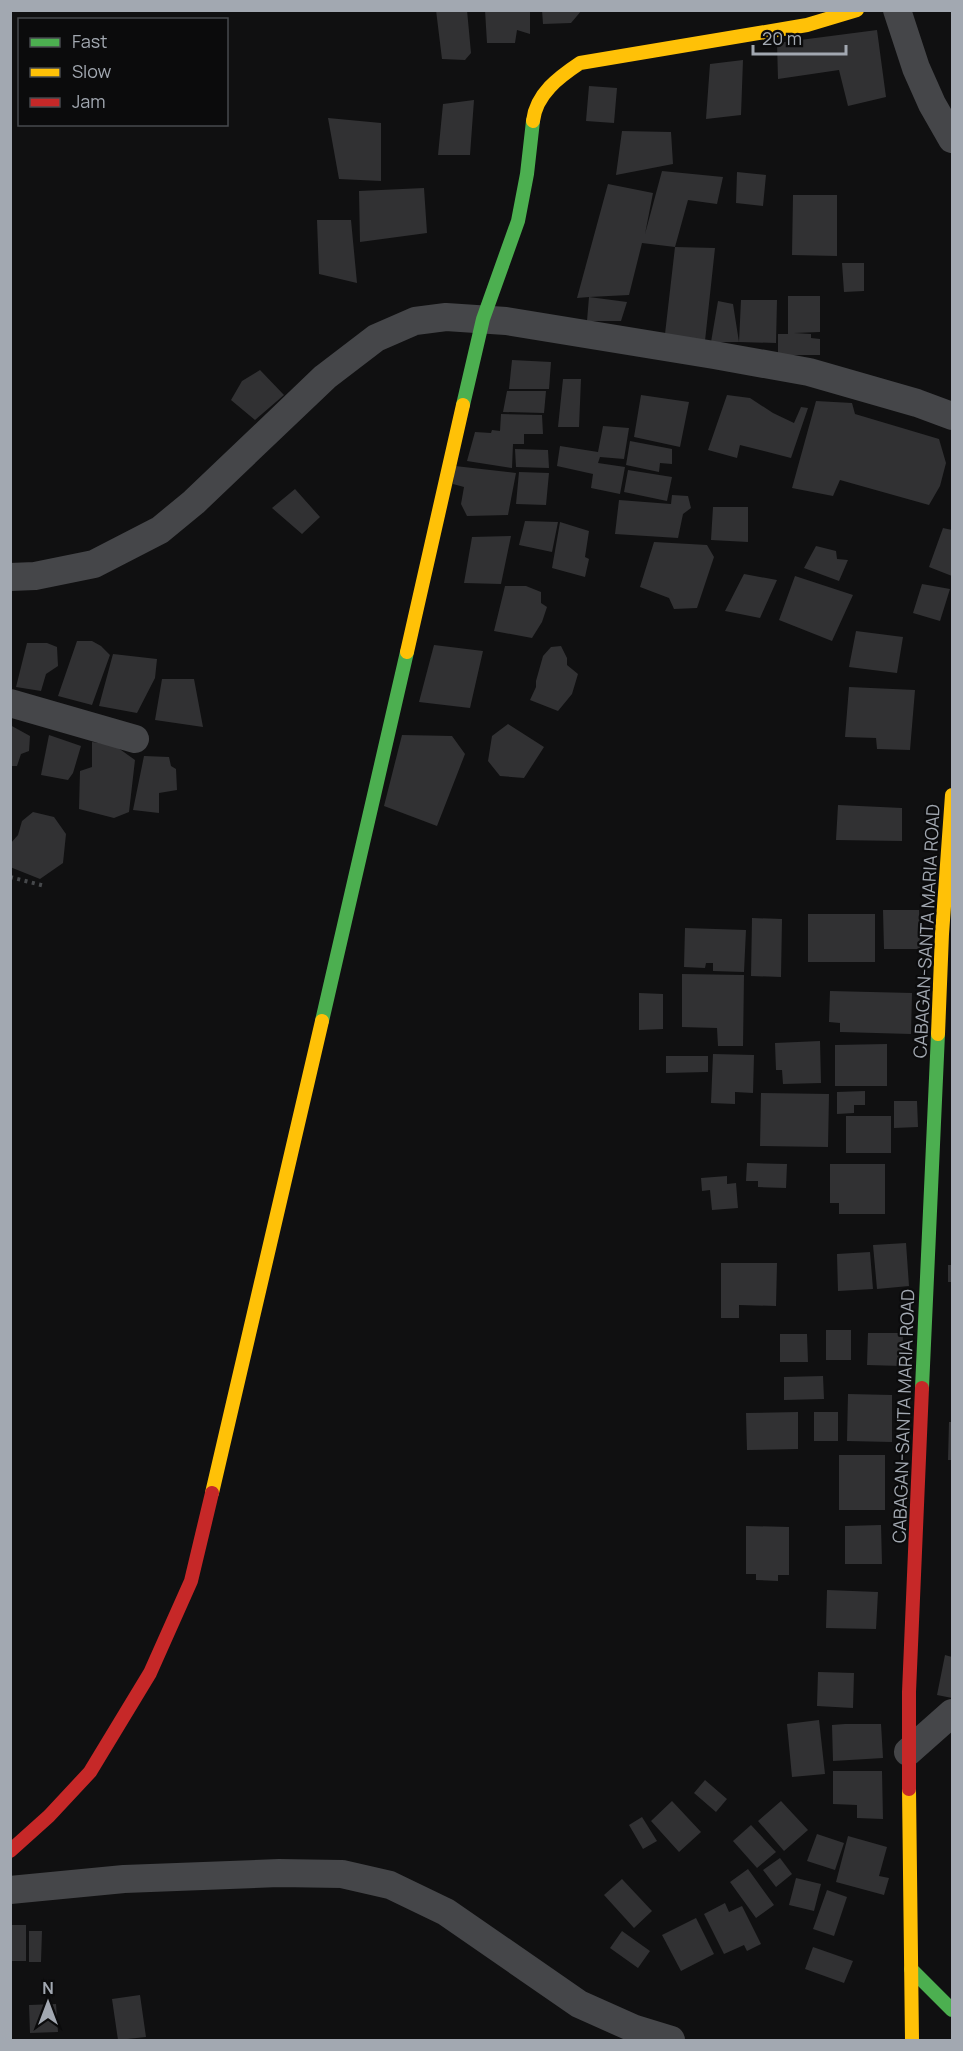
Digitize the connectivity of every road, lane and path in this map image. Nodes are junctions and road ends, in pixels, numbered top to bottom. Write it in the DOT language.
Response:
graph roads {
  1 [pos="857,10"];
  2 [pos="897,10"];
  3 [pos="952,139"];
  4 [pos="483,319"];
  5 [pos="952,416"];
  6 [pos="10,577"];
  7 [pos="10,703"];
  8 [pos="135,739"];
  9 [pos="952,795"];
  10 [pos="10,877"];
  11 [pos="45,886"];
  12 [pos="952,1713"];
  13 [pos="908,1752"];
  14 [pos="10,1851"];
  15 [pos="10,1890"];
  16 [pos="911,1969"];
  17 [pos="952,2010"];
  18 [pos="671,2040"];
  19 [pos="907,2040"];
  1 -- 4 [label="street"];
  2 -- 3 [label="street"];
  4 -- 5 [label="street"];
  4 -- 6 [label="street"];
  4 -- 14 [label="street"];
  7 -- 8 [label="street"];
  9 -- 13 [label="street, CABAGAN-SANTA MARIA ROAD"];
  10 -- 11 [label="path"];
  12 -- 13 [label="street"];
  13 -- 16 [label="street, CABAGAN-SANTA MARIA ROAD"];
  15 -- 18 [label="street"];
  16 -- 17 [label="street"];
  16 -- 19 [label="street, CABAGAN-SANTA MARIA ROAD"];
}
